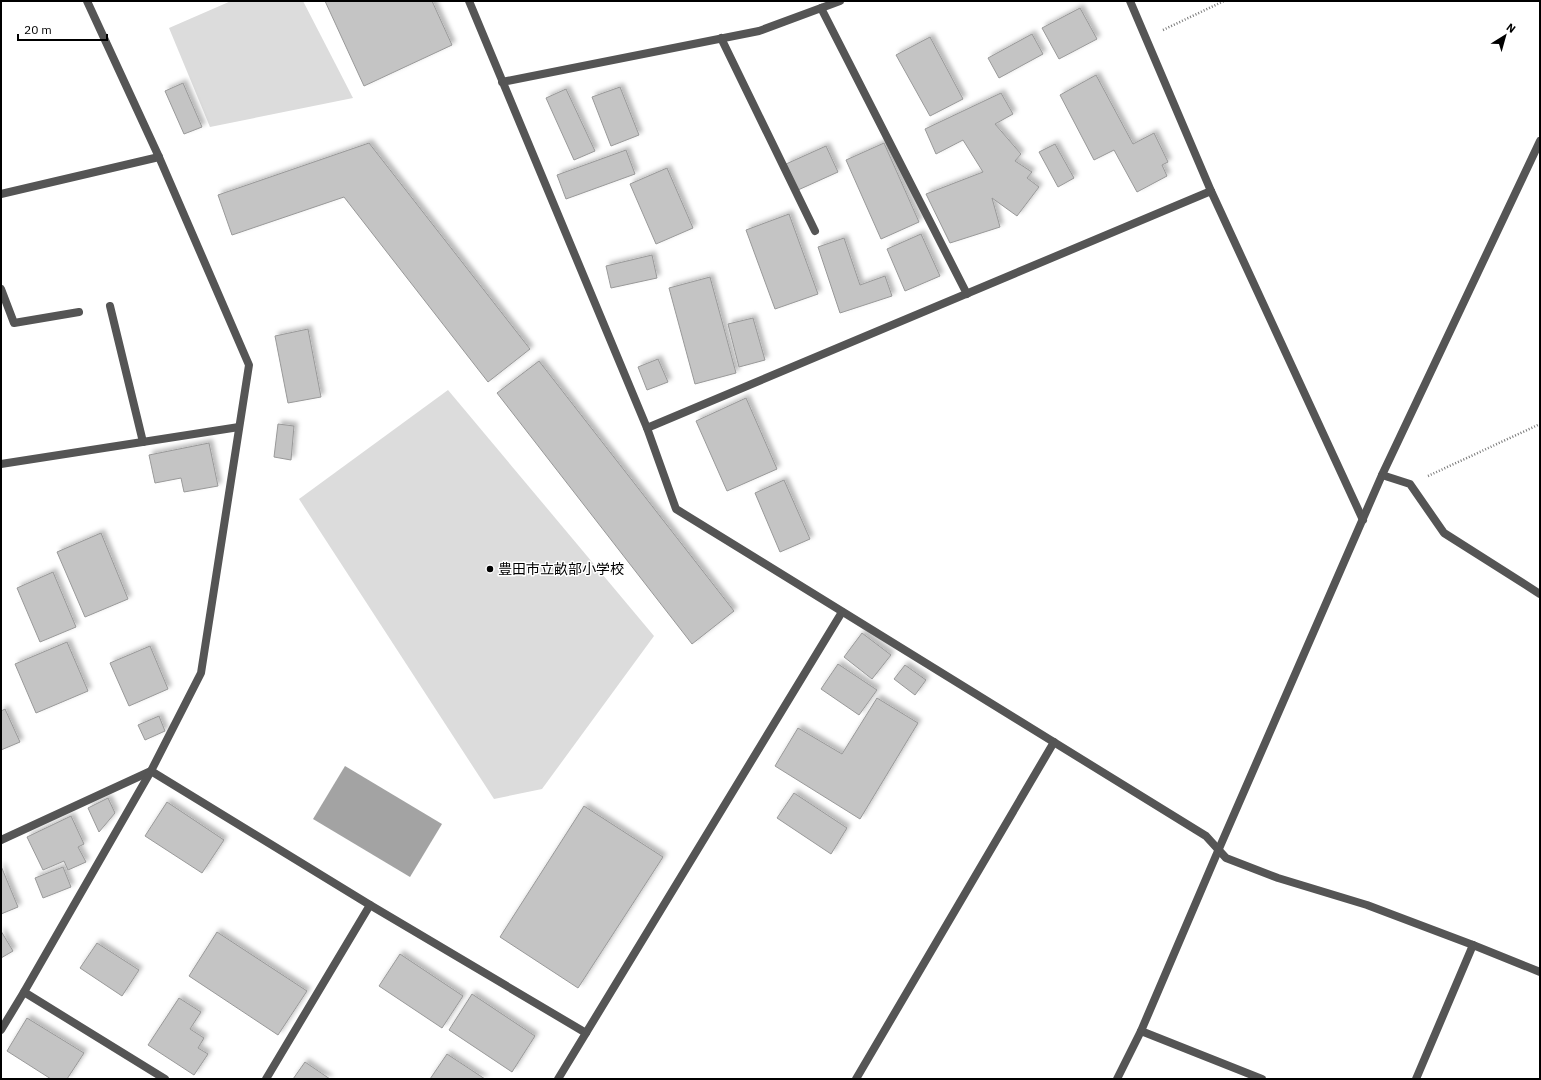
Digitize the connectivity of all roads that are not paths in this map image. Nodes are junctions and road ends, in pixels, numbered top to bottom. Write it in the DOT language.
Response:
graph roads {
  1 [pos="86,1"];
  2 [pos="469,1"];
  3 [pos="840,1"];
  4 [pos="1130,1"];
  5 [pos="821,8"];
  6 [pos="721,38"];
  7 [pos="502,82"];
  8 [pos="1540,141"];
  9 [pos="159,157"];
  10 [pos="1211,191"];
  11 [pos="1,194"];
  12 [pos="815,230"];
  13 [pos="1,290"];
  14 [pos="967,294"];
  15 [pos="110,306"];
  16 [pos="79,312"];
  17 [pos="240,427"];
  18 [pos="647,428"];
  19 [pos="143,442"];
  20 [pos="1,464"];
  21 [pos="1382,475"];
  22 [pos="1363,520"];
  23 [pos="1540,594"];
  24 [pos="842,612"];
  25 [pos="1054,742"];
  26 [pos="151,771"];
  27 [pos="1,840"];
  28 [pos="1218,850"];
  29 [pos="370,905"];
  30 [pos="1473,945"];
  31 [pos="1540,972"];
  32 [pos="24,992"];
  33 [pos="1,1030"];
  34 [pos="1141,1031"];
  35 [pos="586,1033"];
  36 [pos="166,1079"];
  37 [pos="266,1079"];
  38 [pos="558,1079"];
  39 [pos="856,1079"];
  40 [pos="1117,1079"];
  41 [pos="1262,1079"];
  42 [pos="1416,1079"];
  1 -- 9 [label="street"];
  2 -- 7 [label="street"];
  3 -- 5 [label="street"];
  4 -- 10 [label="street"];
  5 -- 6 [label="street"];
  5 -- 14 [label="street"];
  6 -- 7 [label="street"];
  6 -- 12 [label="street"];
  7 -- 18 [label="street"];
  8 -- 21 [label="street"];
  9 -- 11 [label="street"];
  9 -- 17 [label="street"];
  10 -- 14 [label="street"];
  10 -- 22 [label="street"];
  13 -- 16 [label="street"];
  14 -- 18 [label="street"];
  15 -- 19 [label="street"];
  17 -- 19 [label="street"];
  17 -- 26 [label="street"];
  18 -- 24 [label="street"];
  19 -- 20 [label="street"];
  21 -- 22 [label="street"];
  21 -- 23 [label="street"];
  22 -- 28 [label="street"];
  24 -- 25 [label="street"];
  24 -- 35 [label="street"];
  25 -- 28 [label="street"];
  25 -- 39 [label="street"];
  26 -- 27 [label="street"];
  26 -- 29 [label="street"];
  26 -- 32 [label="street"];
  28 -- 30 [label="street"];
  28 -- 34 [label="street"];
  29 -- 35 [label="street"];
  29 -- 37 [label="street"];
  30 -- 31 [label="street"];
  30 -- 42 [label="street"];
  32 -- 33 [label="street"];
  32 -- 36 [label="street"];
  34 -- 40 [label="street"];
  34 -- 41 [label="street"];
  35 -- 38 [label="street"];
}
